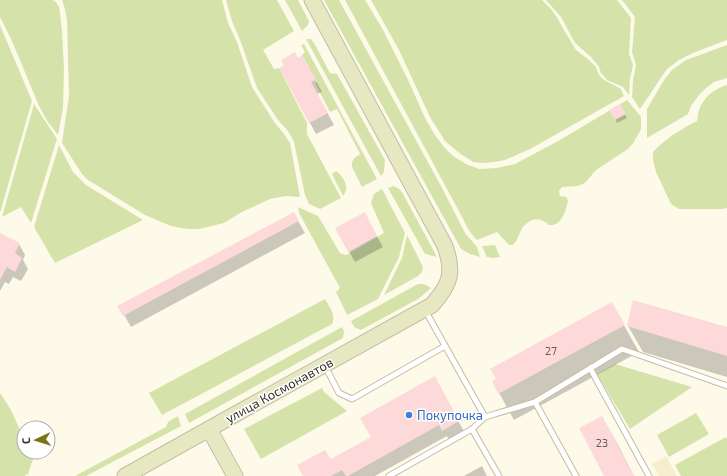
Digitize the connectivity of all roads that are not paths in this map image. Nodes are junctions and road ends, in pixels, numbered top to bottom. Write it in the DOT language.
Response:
graph roads {
  1 [pos="312,0"];
  2 [pos="428,307"];
  3 [pos="445,346"];
  4 [pos="324,365"];
  5 [pos="590,368"];
  6 [pos="727,386"];
  7 [pos="535,402"];
  8 [pos="485,417"];
  9 [pos="209,429"];
  10 [pos="472,429"];
  11 [pos="126,476"];
  12 [pos="235,476"];
  13 [pos="389,476"];
  14 [pos="499,476"];
  15 [pos="576,476"];
  16 [pos="649,476"];
  1 -- 2 [label="main road"];
  2 -- 3 [label="lane"];
  2 -- 4 [label="main road, улица Космонавтов"];
  3 -- 4 [label="lane"];
  3 -- 8 [label="lane"];
  4 -- 9 [label="main road, улица Космонавтов"];
  5 -- 6 [label="lane"];
  5 -- 7 [label="lane"];
  5 -- 16 [label="lane"];
  7 -- 8 [label="lane"];
  7 -- 15 [label="lane"];
  8 -- 10 [label="lane"];
  9 -- 11 [label="main road, улица Космонавтов"];
  9 -- 12 [label="main road"];
  10 -- 13 [label="lane"];
  10 -- 14 [label="lane"];
}
